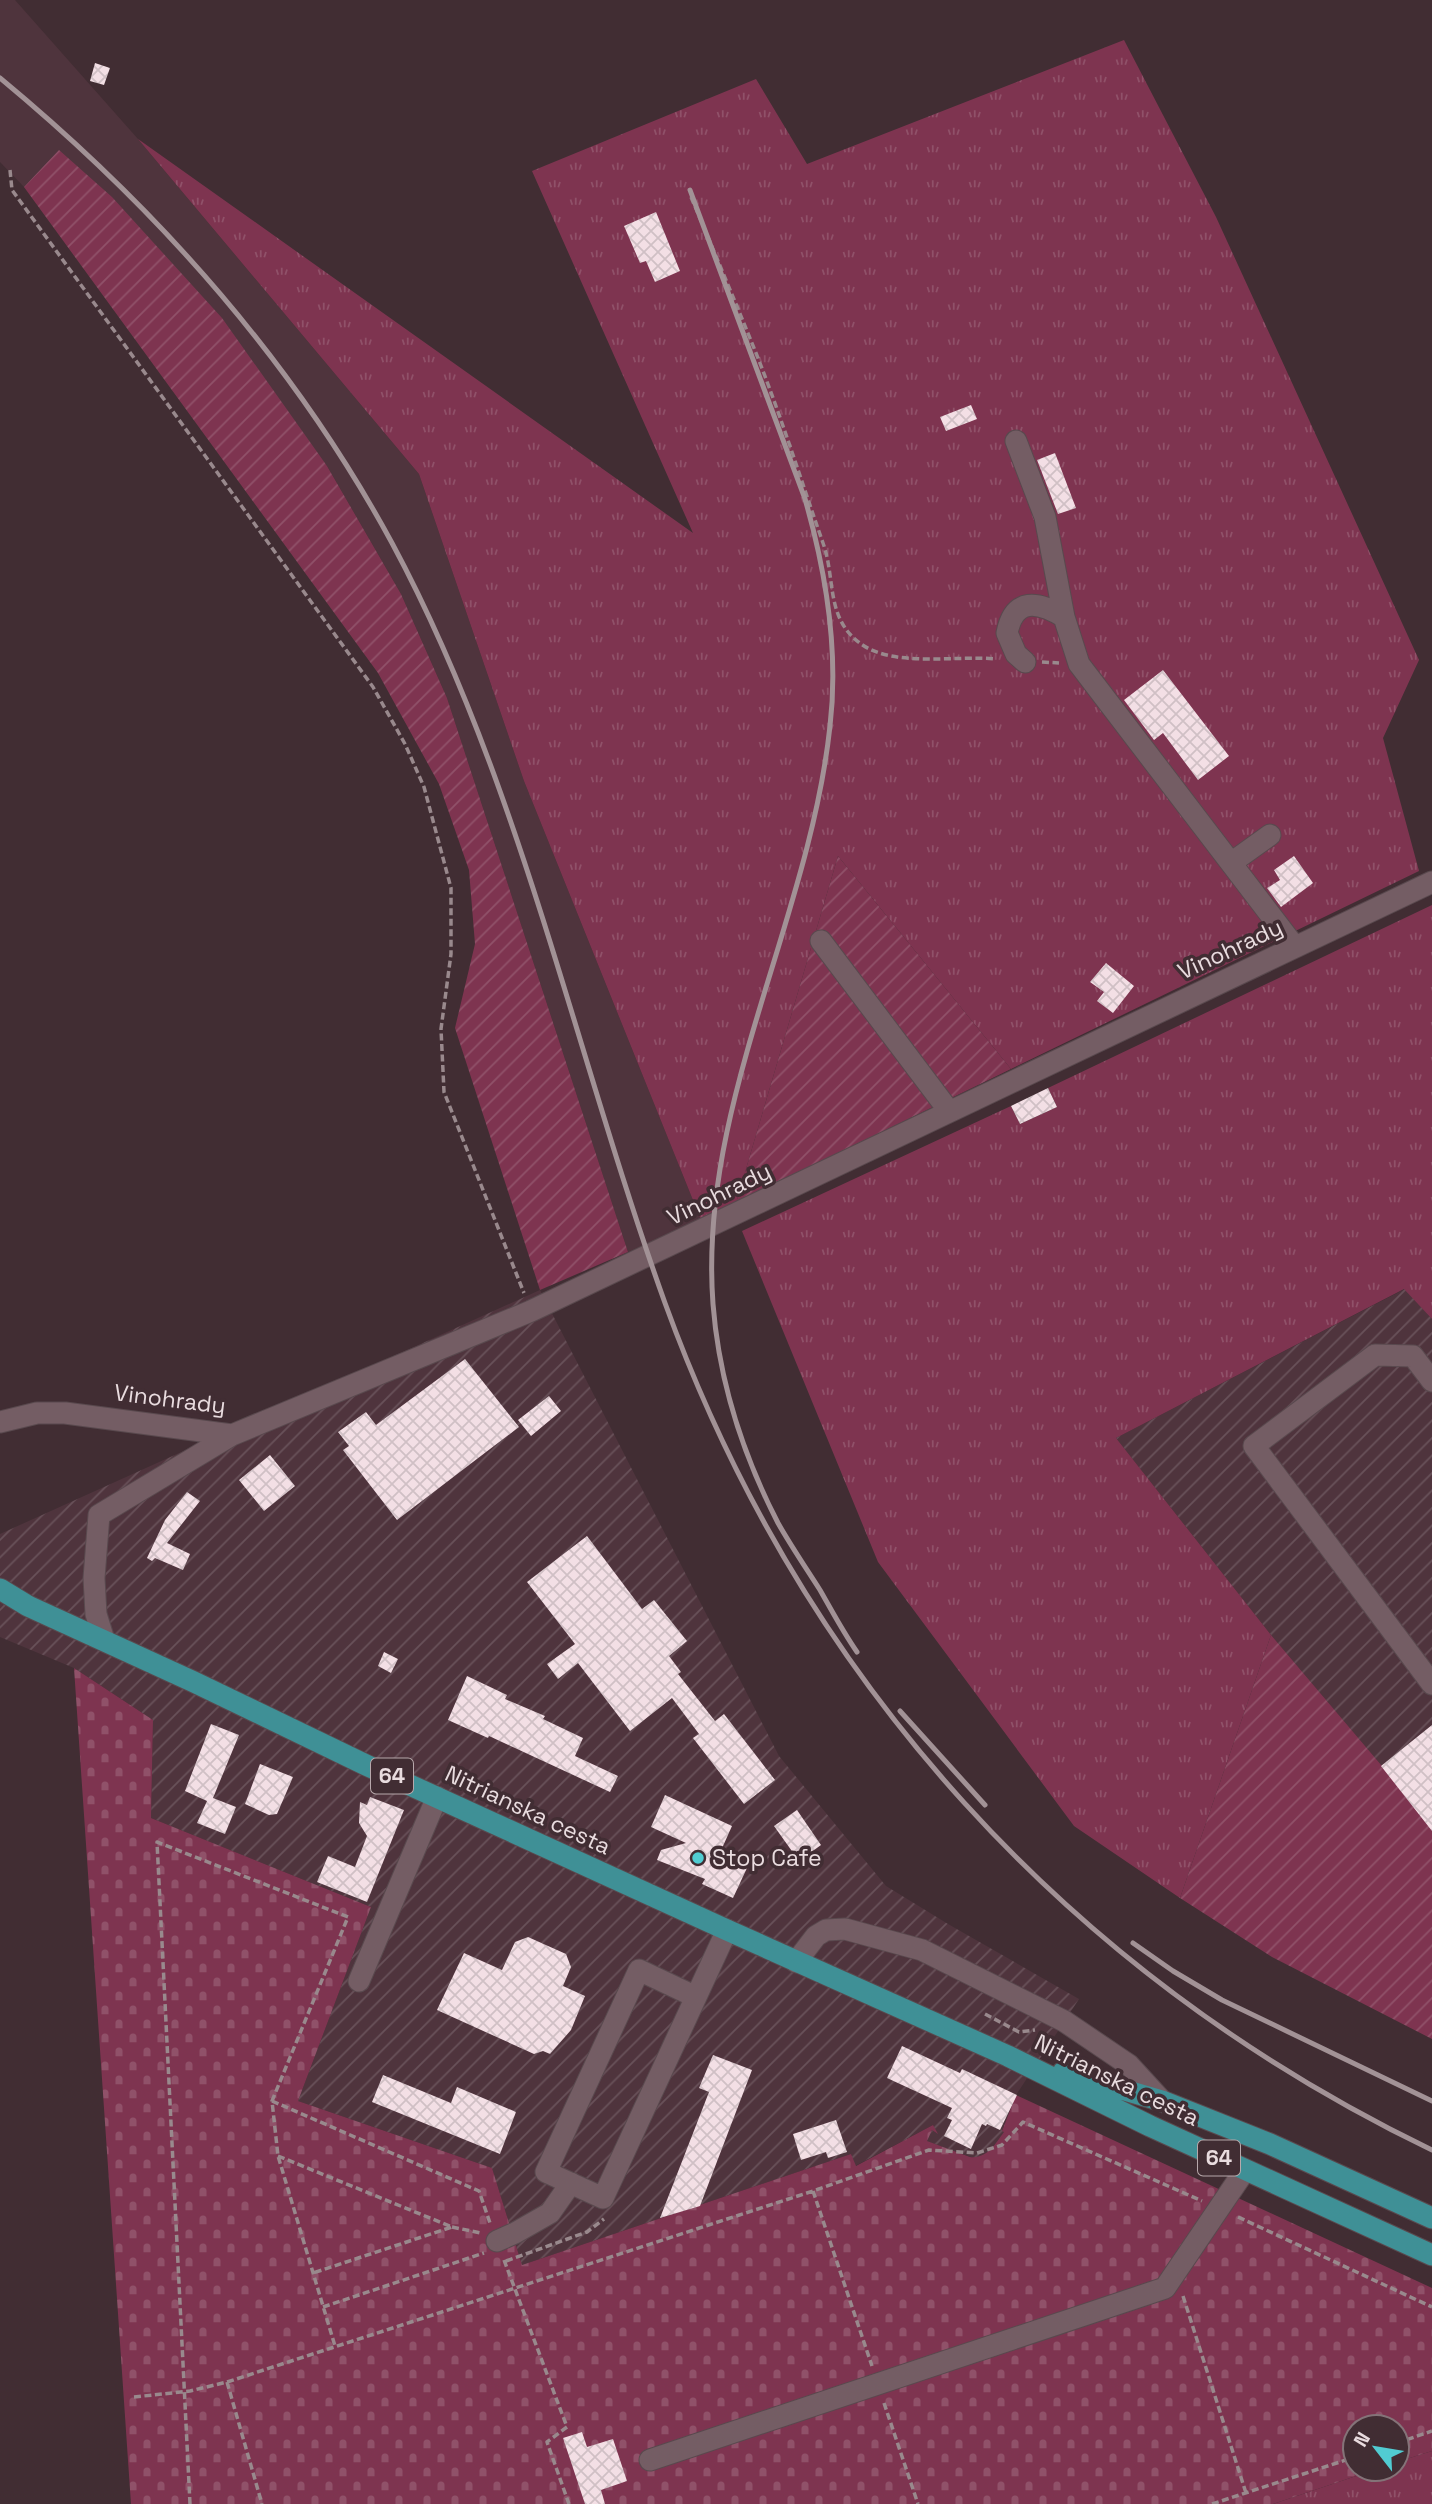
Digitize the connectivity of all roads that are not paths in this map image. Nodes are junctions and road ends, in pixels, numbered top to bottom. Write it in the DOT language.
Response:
graph roads {
  1 [pos="1016,441"];
  2 [pos="1064,617"];
  3 [pos="1025,662"];
  4 [pos="1270,835"];
  5 [pos="1231,863"];
  6 [pos="1432,882"];
  7 [pos="821,941"];
  8 [pos="1296,947"];
  9 [pos="949,1111"];
  10 [pos="1432,1381"];
  11 [pos="0,1422"];
  12 [pos="232,1435"];
  13 [pos="0,1589"];
  14 [pos="0,1599"];
  15 [pos="28,1606"];
  16 [pos="104,1640"];
  17 [pos="1432,1684"];
  18 [pos="437,1797"];
  19 [pos="727,1930"];
  20 [pos="796,1962"];
  21 [pos="359,1981"];
  22 [pos="696,1997"];
  23 [pos="1008,2056"];
  24 [pos="1163,2101"];
  25 [pos="1245,2170"];
  26 [pos="571,2183"];
  27 [pos="1432,2218"];
  28 [pos="497,2242"];
  29 [pos="1432,2255"];
  30 [pos="650,2460"];
  1 -- 2 [label="street"];
  2 -- 3 [label="street"];
  2 -- 5 [label="street"];
  4 -- 5 [label="street"];
  5 -- 8 [label="street"];
  6 -- 8 [label="street, Vinohrady"];
  7 -- 9 [label="street"];
  8 -- 9 [label="street, Vinohrady"];
  9 -- 12 [label="street, Vinohrady"];
  10 -- 17 [label="street"];
  11 -- 12 [label="street, Vinohrady"];
  12 -- 16 [label="street"];
  13 -- 15 [label="main road, Nitrianska cesta / 64"];
  14 -- 15 [label="main road, Nitrianska cesta / 64"];
  15 -- 16 [label="main road, Nitrianska cesta / 64"];
  16 -- 18 [label="main road, Nitrianska cesta / 64"];
  18 -- 19 [label="main road, Nitrianska cesta / 64"];
  18 -- 21 [label="street"];
  19 -- 20 [label="main road, Nitrianska cesta / 64"];
  19 -- 22 [label="street"];
  20 -- 23 [label="main road, Nitrianska cesta / 64"];
  20 -- 24 [label="street"];
  22 -- 26 [label="street"];
  22 -- 26 [label="street"];
  23 -- 24 [label="main road, Nitrianska cesta / 64"];
  23 -- 25 [label="main road, Nitrianska cesta / 64"];
  24 -- 27 [label="main road, Nitrianska cesta / 64"];
  25 -- 29 [label="main road, Nitrianska cesta / 64"];
  25 -- 30 [label="street"];
  26 -- 28 [label="street"];
}
